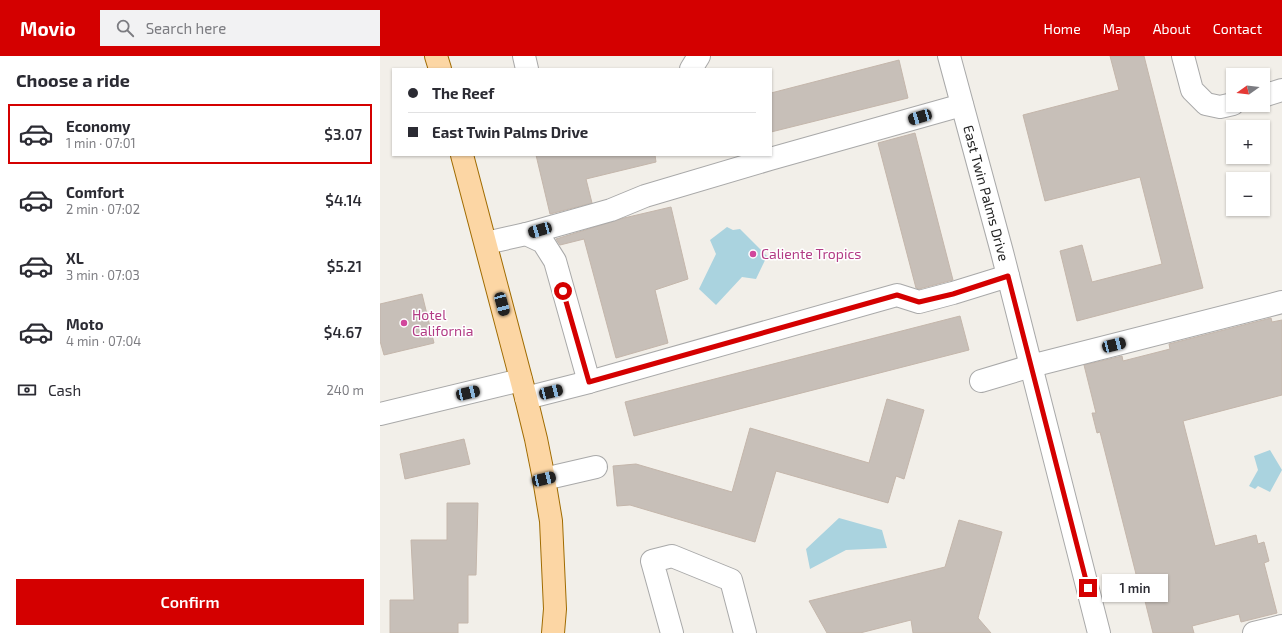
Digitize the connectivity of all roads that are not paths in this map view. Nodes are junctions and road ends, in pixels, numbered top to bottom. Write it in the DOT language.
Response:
graph roads {
  1 [pos="436,56"];
  2 [pos="524,56"];
  3 [pos="699,56"];
  4 [pos="949,56"];
  5 [pos="1183,56"];
  6 [pos="440,68"];
  7 [pos="527,68"];
  8 [pos="692,68"];
  9 [pos="1282,90"];
  10 [pos="1270,94"];
  11 [pos="962,105"];
  12 [pos="1226,106"];
  13 [pos="462,156"];
  14 [pos="526,234"];
  15 [pos="486,243"];
  16 [pos="1008,276"];
  17 [pos="1282,302"];
  18 [pos="1031,366"];
  19 [pos="981,381"];
  20 [pos="589,382"];
  21 [pos="524,389"];
  22 [pos="380,414"];
  23 [pos="596,467"];
  24 [pos="544,479"];
  25 [pos="1282,626"];
  26 [pos="553,633"];
  27 [pos="672,633"];
  28 [pos="745,633"];
  29 [pos="1099,633"];
  30 [pos="1254,633"];
  1 -- 6 [label="main road"];
  2 -- 7 [label="street"];
  3 -- 8 [label="street"];
  4 -- 11 [label="street, East Twin Palms Drive"];
  5 -- 12 [label="street"];
  9 -- 10 [label="street"];
  11 -- 14 [label="street"];
  11 -- 16 [label="street, East Twin Palms Drive"];
  13 -- 15 [label="main road"];
  14 -- 15 [label="street"];
  14 -- 20 [label="street"];
  15 -- 21 [label="main road"];
  16 -- 18 [label="street, East Twin Palms Drive"];
  16 -- 20 [label="street"];
  17 -- 18 [label="street"];
  18 -- 19 [label="street"];
  18 -- 29 [label="street, East Twin Palms Drive"];
  20 -- 21 [label="street"];
  21 -- 22 [label="street"];
  21 -- 24 [label="main road"];
  23 -- 24 [label="street"];
  24 -- 26 [label="main road"];
  25 -- 30 [label="street"];
  27 -- 28 [label="street"];
}
